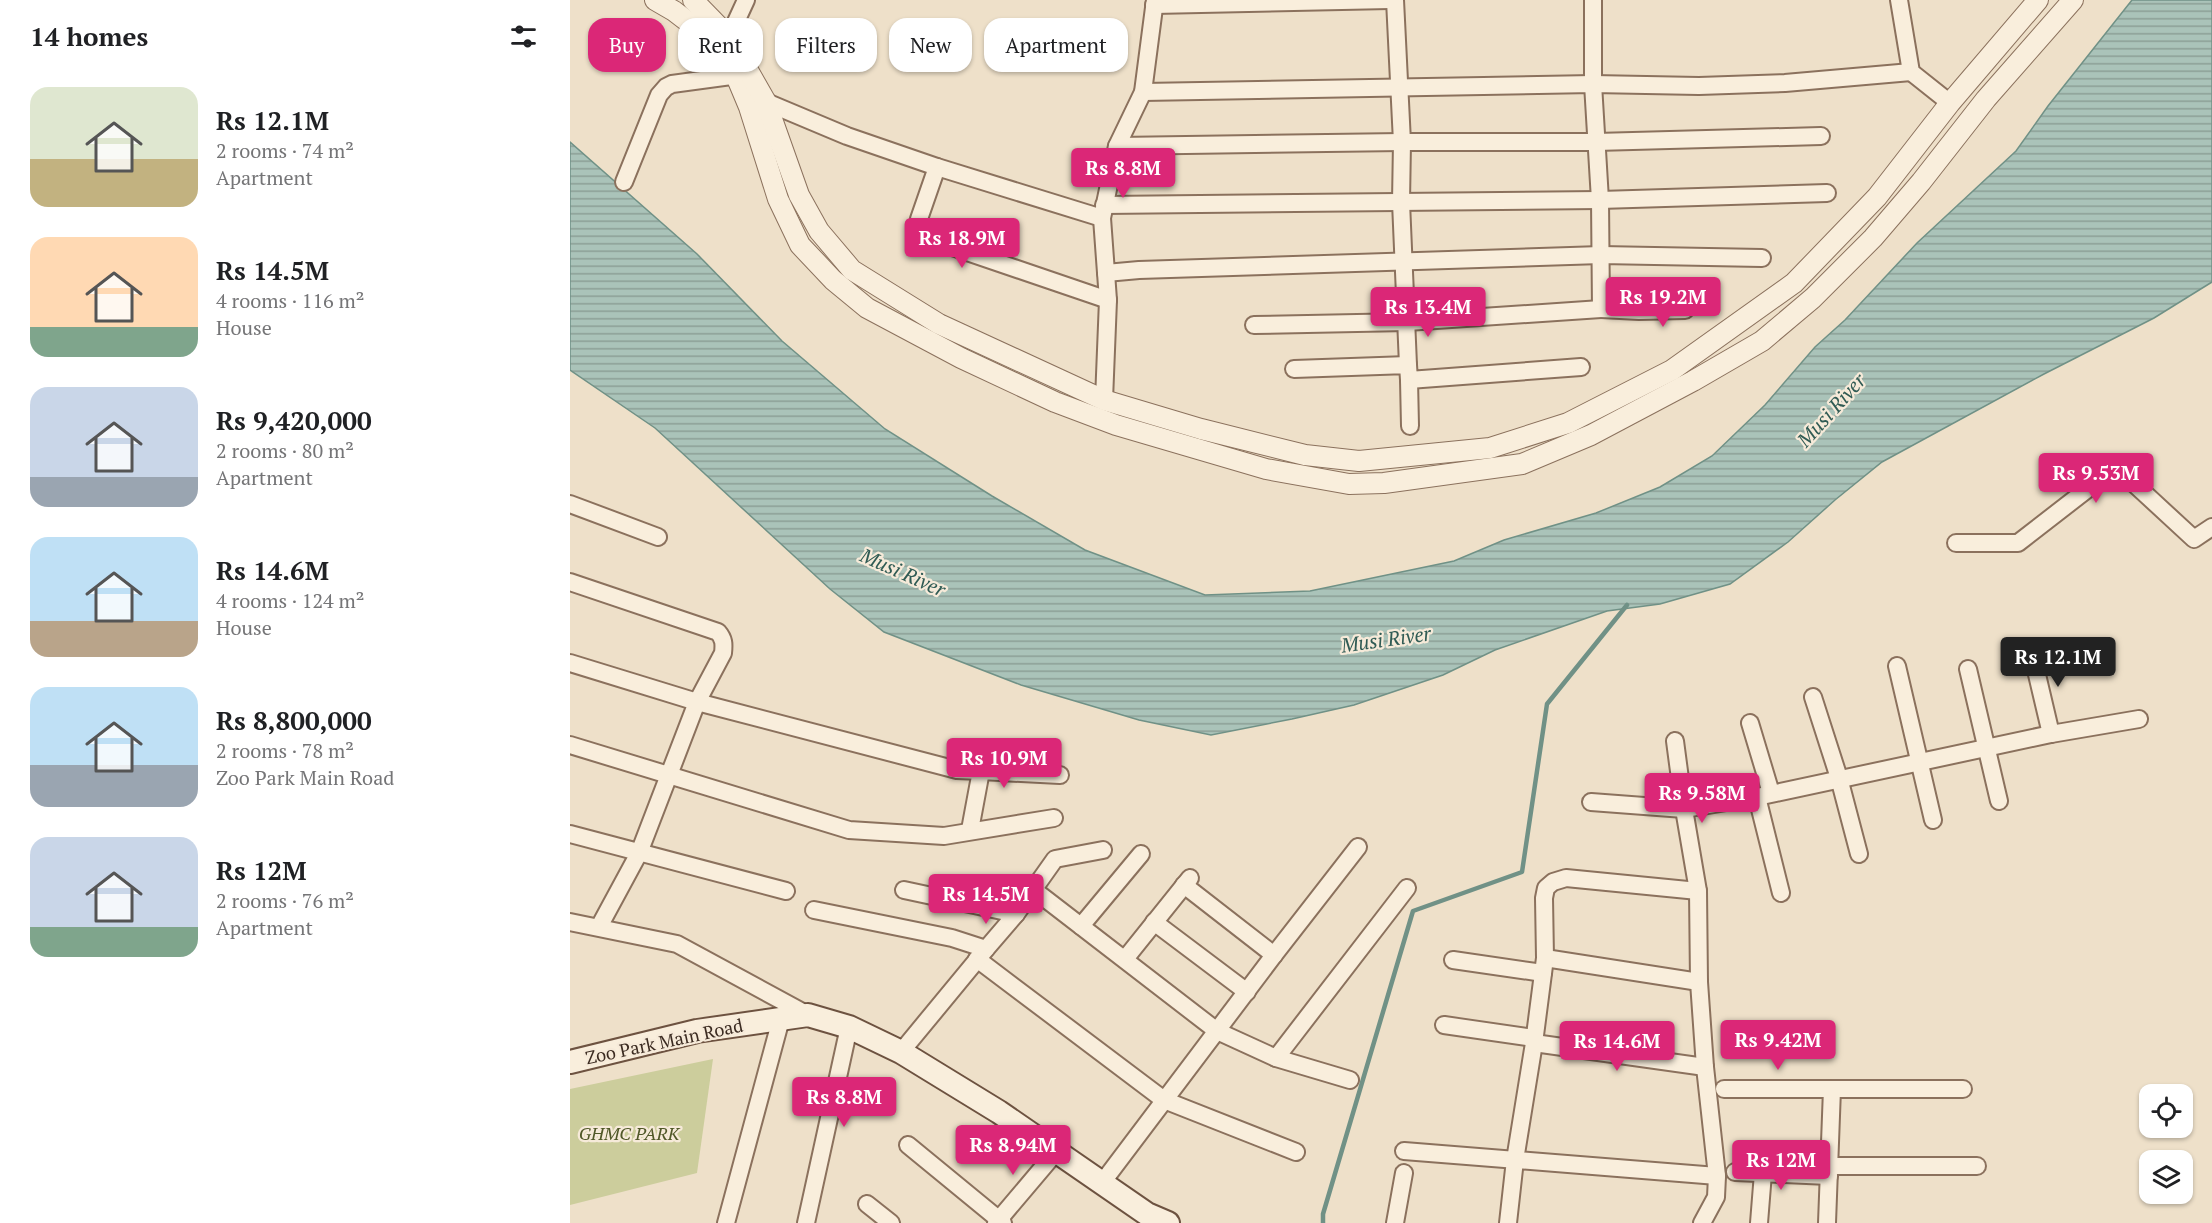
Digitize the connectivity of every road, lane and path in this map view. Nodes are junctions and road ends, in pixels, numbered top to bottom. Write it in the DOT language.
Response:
graph roads {
  1 [pos="655,0"];
  2 [pos="693,0"];
  3 [pos="746,0"];
  4 [pos="1390,0"];
  5 [pos="1395,0"];
  6 [pos="1593,0"];
  7 [pos="1899,0"];
  8 [pos="2038,0"];
  9 [pos="2073,0"];
  10 [pos="1155,2"];
  11 [pos="710,18"];
  12 [pos="738,18"];
  13 [pos="2005,39"];
  14 [pos="2025,54"];
  15 [pos="742,72"];
  16 [pos="1911,72"];
  17 [pos="743,75"];
  18 [pos="1593,84"];
  19 [pos="1400,87"];
  20 [pos="1143,92"];
  21 [pos="766,102"];
  22 [pos="1950,103"];
  23 [pos="1821,136"];
  24 [pos="1402,142"];
  25 [pos="1596,142"];
  26 [pos="1117,146"];
  27 [pos="937,167"];
  28 [pos="624,182"];
  29 [pos="1827,193"];
  30 [pos="1600,200"];
  31 [pos="1401,202"];
  32 [pos="1103,211"];
  33 [pos="1601,255"];
  34 [pos="1762,258"];
  35 [pos="1403,260"];
  36 [pos="1106,273"];
  37 [pos="1108,300"];
  38 [pos="1601,309"];
  39 [pos="1685,310"];
  40 [pos="1407,322"];
  41 [pos="1254,325"];
  42 [pos="1581,367"];
  43 [pos="1294,369"];
  44 [pos="1409,373"];
  45 [pos="1104,400"];
  46 [pos="1410,426"];
  47 [pos="570,504"];
  48 [pos="2212,527"];
  49 [pos="658,537"];
  50 [pos="1956,543"];
  51 [pos="570,582"];
  52 [pos="2031,650"];
  53 [pos="570,663"];
  54 [pos="1896,666"];
  55 [pos="1968,669"];
  56 [pos="1813,697"];
  57 [pos="697,702"];
  58 [pos="2139,719"];
  59 [pos="1750,723"];
  60 [pos="2051,734"];
  61 [pos="1674,741"];
  62 [pos="570,746"];
  63 [pos="1986,748"];
  64 [pos="1919,763"];
  65 [pos="981,771"];
  66 [pos="1060,775"];
  67 [pos="669,777"];
  68 [pos="1839,778"];
  69 [pos="1764,795"];
  70 [pos="2000,801"];
  71 [pos="1591,802"];
  72 [pos="1684,809"];
  73 [pos="1054,818"];
  74 [pos="1933,820"];
  75 [pos="970,830"];
  76 [pos="570,834"];
  77 [pos="1358,847"];
  78 [pos="1103,850"];
  79 [pos="639,853"];
  80 [pos="1141,854"];
  81 [pos="1859,854"];
  82 [pos="1407,888"];
  83 [pos="904,890"];
  84 [pos="1034,890"];
  85 [pos="786,891"];
  86 [pos="1698,891"];
  87 [pos="1781,893"];
  88 [pos="814,910"];
  89 [pos="1017,914"];
  90 [pos="570,922"];
  91 [pos="1154,922"];
  92 [pos="1082,926"];
  93 [pos="599,927"];
  94 [pos="981,954"];
  95 [pos="1274,955"];
  96 [pos="1125,959"];
  97 [pos="1453,960"];
  98 [pos="1544,965"];
  99 [pos="1699,982"];
  100 [pos="1247,992"];
  101 [pos="808,1015"];
  102 [pos="781,1019"];
  103 [pos="1444,1025"];
  104 [pos="849,1027"];
  105 [pos="1217,1031"];
  106 [pos="1534,1040"];
  107 [pos="901,1052"];
  108 [pos="1276,1058"];
  109 [pos="570,1062"];
  110 [pos="1705,1067"];
  111 [pos="1350,1080"];
  112 [pos="1724,1089"];
  113 [pos="1832,1089"];
  114 [pos="1963,1089"];
  115 [pos="1164,1100"];
  116 [pos="909,1145"];
  117 [pos="1404,1151"];
  118 [pos="1056,1152"];
  119 [pos="1296,1152"];
  120 [pos="1515,1160"];
  121 [pos="1977,1166"];
  122 [pos="1829,1171"];
  123 [pos="1736,1172"];
  124 [pos="1404,1173"];
  125 [pos="1763,1173"];
  126 [pos="1718,1176"];
  127 [pos="1102,1183"];
  128 [pos="867,1204"];
  129 [pos="999,1222"];
  130 [pos="726,1223"];
  131 [pos="806,1223"];
  132 [pos="891,1223"];
  133 [pos="1168,1223"];
  134 [pos="1395,1223"];
  135 [pos="1508,1223"];
  136 [pos="1702,1223"];
  137 [pos="1759,1223"];
  138 [pos="1827,1223"];
  1 -- 17 [label="street"];
  2 -- 11 [label="street"];
  3 -- 12 [label="street"];
  4 -- 10 [label="street"];
  5 -- 19 [label="street"];
  6 -- 18 [label="street"];
  7 -- 16 [label="street"];
  8 -- 13 [label="street"];
  9 -- 14 [label="street"];
  10 -- 20 [label="street"];
  13 -- 14 [label="street"];
  13 -- 22 [label="street"];
  14 -- 17 [label="street"];
  15 -- 17 [label="street"];
  16 -- 18 [label="street"];
  16 -- 22 [label="street"];
  17 -- 21 [label="street"];
  17 -- 28 [label="street"];
  18 -- 19 [label="street"];
  18 -- 25 [label="street"];
  19 -- 20 [label="street"];
  19 -- 24 [label="street"];
  20 -- 26 [label="street"];
  21 -- 27 [label="street"];
  21 -- 45 [label="street"];
  22 -- 45 [label="street"];
  23 -- 25 [label="street"];
  24 -- 25 [label="street"];
  24 -- 26 [label="street"];
  24 -- 31 [label="street"];
  25 -- 30 [label="street"];
  26 -- 32 [label="street"];
  27 -- 32 [label="street"];
  27 -- 37 [label="street"];
  29 -- 30 [label="street"];
  30 -- 31 [label="street"];
  30 -- 33 [label="street"];
  31 -- 32 [label="street"];
  31 -- 35 [label="street"];
  32 -- 36 [label="street"];
  33 -- 34 [label="street"];
  33 -- 35 [label="street"];
  33 -- 38 [label="street"];
  35 -- 36 [label="street"];
  35 -- 40 [label="street"];
  36 -- 37 [label="street"];
  37 -- 45 [label="street"];
  38 -- 39 [label="street"];
  38 -- 40 [label="street"];
  40 -- 41 [label="street"];
  40 -- 44 [label="street"];
  42 -- 44 [label="street"];
  43 -- 44 [label="street"];
  44 -- 46 [label="street"];
  47 -- 49 [label="street"];
  48 -- 50 [label="street"];
  51 -- 57 [label="street"];
  52 -- 60 [label="street"];
  53 -- 57 [label="street"];
  54 -- 64 [label="street"];
  55 -- 63 [label="street"];
  56 -- 68 [label="street"];
  57 -- 65 [label="street"];
  57 -- 67 [label="street"];
  58 -- 60 [label="street"];
  59 -- 69 [label="street"];
  60 -- 63 [label="street"];
  61 -- 72 [label="street"];
  62 -- 67 [label="street"];
  63 -- 64 [label="street"];
  63 -- 70 [label="street"];
  64 -- 68 [label="street"];
  64 -- 74 [label="street"];
  65 -- 66 [label="street"];
  65 -- 75 [label="street"];
  67 -- 75 [label="street"];
  67 -- 79 [label="street"];
  68 -- 69 [label="street"];
  68 -- 81 [label="street"];
  69 -- 72 [label="street"];
  69 -- 87 [label="street"];
  71 -- 72 [label="street"];
  72 -- 86 [label="street"];
  73 -- 75 [label="street"];
  76 -- 79 [label="street"];
  77 -- 95 [label="street"];
  78 -- 84 [label="street"];
  79 -- 85 [label="street"];
  79 -- 93 [label="street"];
  80 -- 92 [label="street"];
  82 -- 108 [label="street"];
  83 -- 89 [label="street"];
  84 -- 89 [label="street"];
  84 -- 92 [label="street"];
  86 -- 98 [label="street"];
  86 -- 99 [label="street"];
  88 -- 94 [label="street"];
  89 -- 94 [label="street"];
  90 -- 93 [label="street"];
  91 -- 95 [label="street"];
  91 -- 96 [label="street"];
  91 -- 100 [label="street"];
  92 -- 96 [label="street"];
  93 -- 101 [label="street"];
  94 -- 107 [label="street"];
  94 -- 115 [label="street"];
  95 -- 100 [label="street"];
  96 -- 105 [label="street"];
  97 -- 98 [label="street"];
  98 -- 99 [label="street"];
  98 -- 106 [label="street"];
  99 -- 110 [label="street"];
  100 -- 105 [label="street"];
  101 -- 102 [label="main road, Zoo Park Main Road"];
  101 -- 104 [label="main road, Zoo Park Main Road"];
  102 -- 109 [label="main road, Zoo Park Main Road"];
  102 -- 130 [label="street"];
  103 -- 106 [label="street"];
  104 -- 107 [label="main road, Zoo Park Main Road"];
  104 -- 131 [label="street"];
  105 -- 108 [label="street"];
  105 -- 115 [label="street"];
  106 -- 110 [label="street"];
  106 -- 120 [label="street"];
  107 -- 118 [label="main road, Zoo Park Main Road"];
  108 -- 111 [label="street"];
  110 -- 126 [label="street"];
  112 -- 113 [label="street"];
  113 -- 114 [label="street"];
  113 -- 122 [label="street"];
  115 -- 119 [label="street"];
  115 -- 127 [label="street"];
  116 -- 129 [label="street"];
  117 -- 120 [label="street"];
  118 -- 127 [label="main road, Zoo Park Main Road"];
  118 -- 129 [label="street"];
  120 -- 126 [label="street"];
  120 -- 135 [label="street"];
  121 -- 122 [label="street"];
  122 -- 125 [label="street"];
  122 -- 138 [label="street"];
  123 -- 125 [label="street"];
  124 -- 134 [label="street"];
  125 -- 137 [label="street"];
  126 -- 136 [label="street"];
  127 -- 133 [label="main road, Zoo Park Main Road"];
  128 -- 132 [label="street"];
}
